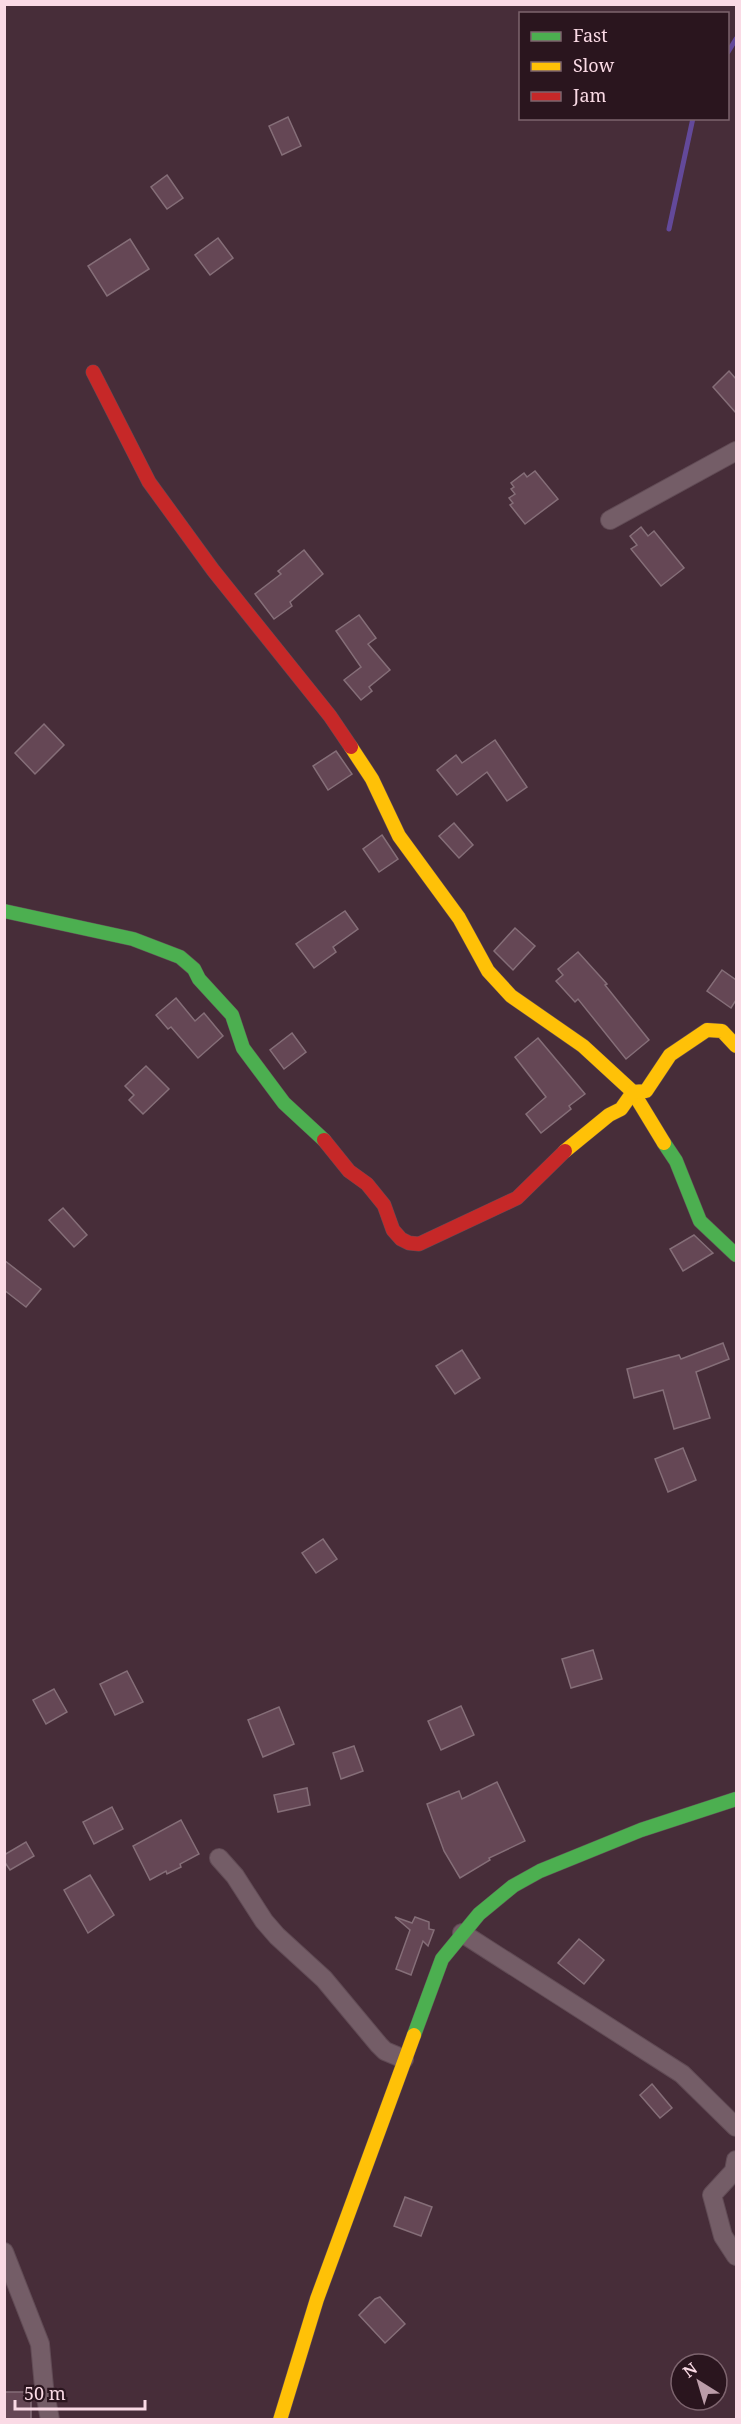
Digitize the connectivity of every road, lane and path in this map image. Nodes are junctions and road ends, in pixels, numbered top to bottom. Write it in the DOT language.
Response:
graph roads {
  1 [pos="93,372"];
  2 [pos="736,452"];
  3 [pos="610,520"];
  4 [pos="4,911"];
  5 [pos="736,1046"];
  6 [pos="633,1092"];
  7 [pos="736,1255"];
  8 [pos="736,1799"];
  9 [pos="219,1858"];
  10 [pos="462,1933"];
  11 [pos="404,2059"];
  12 [pos="736,2127"];
  13 [pos="736,2160"];
  14 [pos="4,2252"];
  15 [pos="736,2256"];
  16 [pos="50,2420"];
  17 [pos="280,2420"];
  1 -- 6 [label="street"];
  2 -- 3 [label="street"];
  4 -- 6 [label="street"];
  5 -- 6 [label="street"];
  6 -- 7 [label="street"];
  8 -- 10 [label="street"];
  9 -- 11 [label="street"];
  10 -- 11 [label="street"];
  10 -- 12 [label="street"];
  11 -- 17 [label="street"];
  13 -- 15 [label="street"];
  14 -- 16 [label="street"];
}
